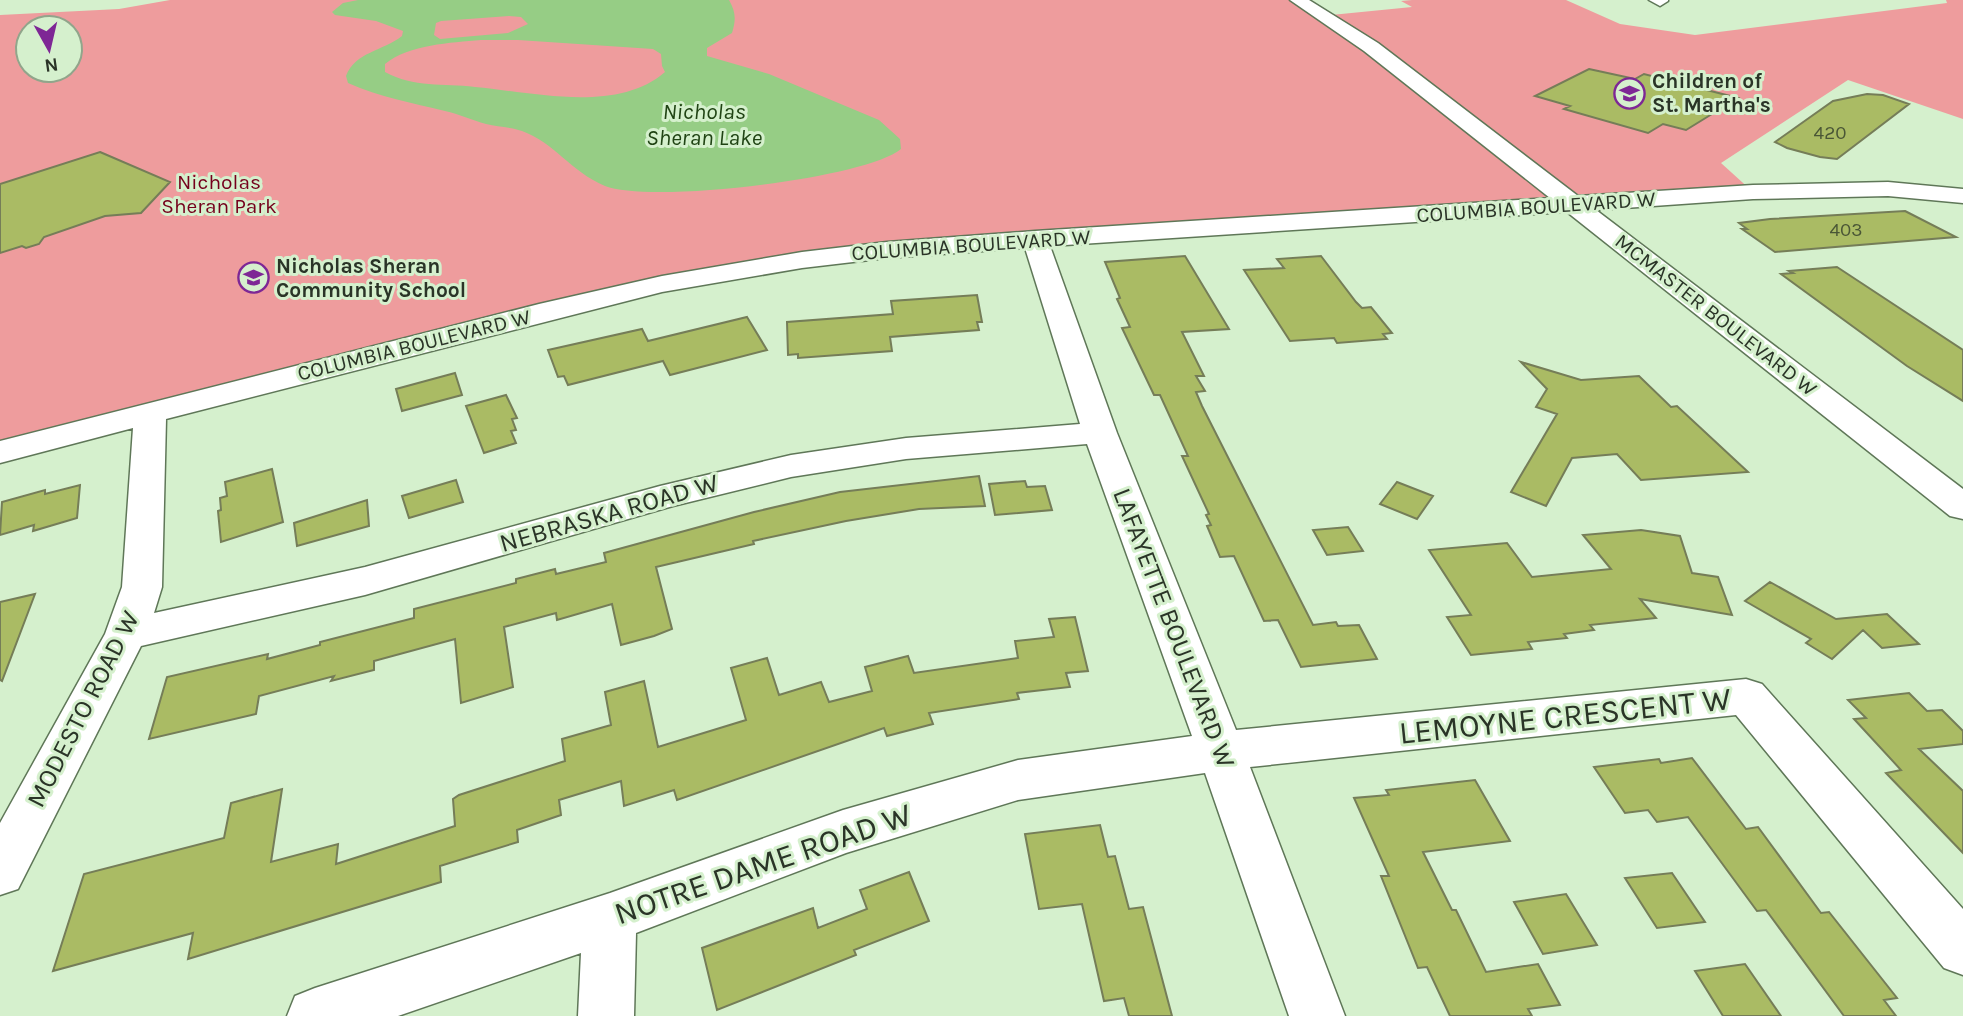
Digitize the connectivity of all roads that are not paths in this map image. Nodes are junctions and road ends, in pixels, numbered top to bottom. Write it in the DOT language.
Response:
graph roads {
  1 [pos="1298,0"];
  2 [pos="1963,196"];
  3 [pos="1669,198"];
  4 [pos="1573,204"];
  5 [pos="1429,214"];
  6 [pos="1035,239"];
  7 [pos="1637,254"];
  8 [pos="150,413"];
  9 [pos="1100,433"];
  10 [pos="0,452"];
  11 [pos="1963,507"];
  12 [pos="126,634"];
  13 [pos="1221,751"];
  14 [pos="0,872"];
  15 [pos="610,918"];
  16 [pos="1963,949"];
  17 [pos="315,1016"];
  18 [pos="606,1016"];
  19 [pos="1317,1016"];
  1 -- 4 [label="street, MCMASTER BOULEVARD W"];
  2 -- 3 [label="street, COLUMBIA BOULEVARD W"];
  3 -- 4 [label="street, COLUMBIA BOULEVARD W"];
  3 -- 7 [label="street"];
  4 -- 5 [label="street, COLUMBIA BOULEVARD W"];
  4 -- 7 [label="street, MCMASTER BOULEVARD W"];
  5 -- 6 [label="street, COLUMBIA BOULEVARD W"];
  5 -- 7 [label="street"];
  6 -- 8 [label="street, COLUMBIA BOULEVARD W"];
  6 -- 9 [label="street, LAFAYETTE BOULEVARD W"];
  7 -- 11 [label="street, MCMASTER BOULEVARD W"];
  8 -- 10 [label="street, COLUMBIA BOULEVARD W"];
  8 -- 12 [label="street, MODESTO ROAD W"];
  9 -- 12 [label="street, NEBRASKA ROAD W"];
  9 -- 13 [label="street, LAFAYETTE BOULEVARD W"];
  12 -- 14 [label="street, MODESTO ROAD W"];
  13 -- 15 [label="street, NOTRE DAME ROAD W"];
  13 -- 16 [label="street, LEMOYNE CRESCENT W"];
  13 -- 19 [label="street, LAFAYETTE BOULEVARD W"];
  15 -- 17 [label="street, NOTRE DAME ROAD W"];
  15 -- 18 [label="street"];
}
